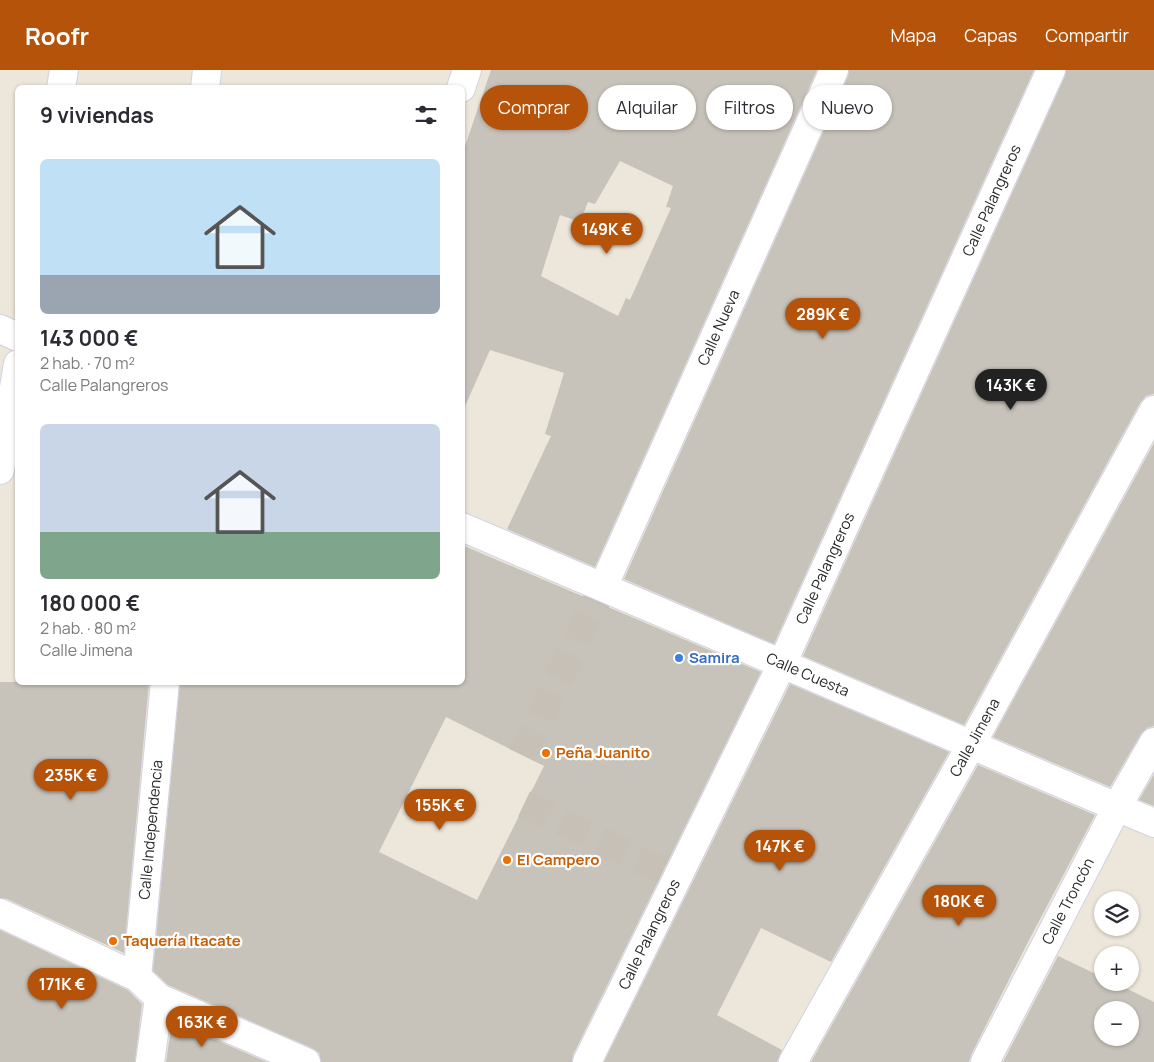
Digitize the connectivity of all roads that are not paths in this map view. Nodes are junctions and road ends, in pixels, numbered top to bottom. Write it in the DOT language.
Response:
graph roads {
  1 [pos="64,70"];
  2 [pos="207,70"];
  3 [pos="467,70"];
  4 [pos="834,70"];
  5 [pos="1051,70"];
  6 [pos="62,85"];
  7 [pos="205,85"];
  8 [pos="462,85"];
  9 [pos="0,330"];
  10 [pos="15,336"];
  11 [pos="15,382"];
  12 [pos="1154,410"];
  13 [pos="0,470"];
  14 [pos="465,528"];
  15 [pos="604,587"];
  16 [pos="782,664"];
  17 [pos="166,685"];
  18 [pos="1154,742"];
  19 [pos="971,745"];
  20 [pos="1118,807"];
  21 [pos="1154,823"];
  22 [pos="0,913"];
  23 [pos="137,977"];
  24 [pos="159,998"];
  25 [pos="150,1062"];
  26 [pos="306,1062"];
  27 [pos="587,1062"];
  28 [pos="793,1062"];
  29 [pos="985,1062"];
  1 -- 6 [label="street"];
  2 -- 7 [label="street"];
  3 -- 8 [label="street"];
  4 -- 15 [label="street, Calle Nueva"];
  5 -- 16 [label="street, Calle Palangreros"];
  9 -- 10 [label="street"];
  11 -- 13 [label="street"];
  12 -- 19 [label="street, Calle Jimena"];
  14 -- 15 [label="street, Calle Cuesta"];
  15 -- 16 [label="street, Calle Cuesta"];
  16 -- 19 [label="street, Calle Cuesta"];
  16 -- 27 [label="street, Calle Palangreros"];
  17 -- 23 [label="street, Calle Independencia"];
  18 -- 20 [label="street, Calle Troncón"];
  19 -- 20 [label="street, Calle Cuesta"];
  19 -- 28 [label="street, Calle Jimena"];
  20 -- 21 [label="street, Calle Cuesta"];
  20 -- 29 [label="street, Calle Troncón"];
  22 -- 23 [label="street"];
  23 -- 24 [label="street"];
  24 -- 25 [label="street"];
  24 -- 26 [label="street"];
}
